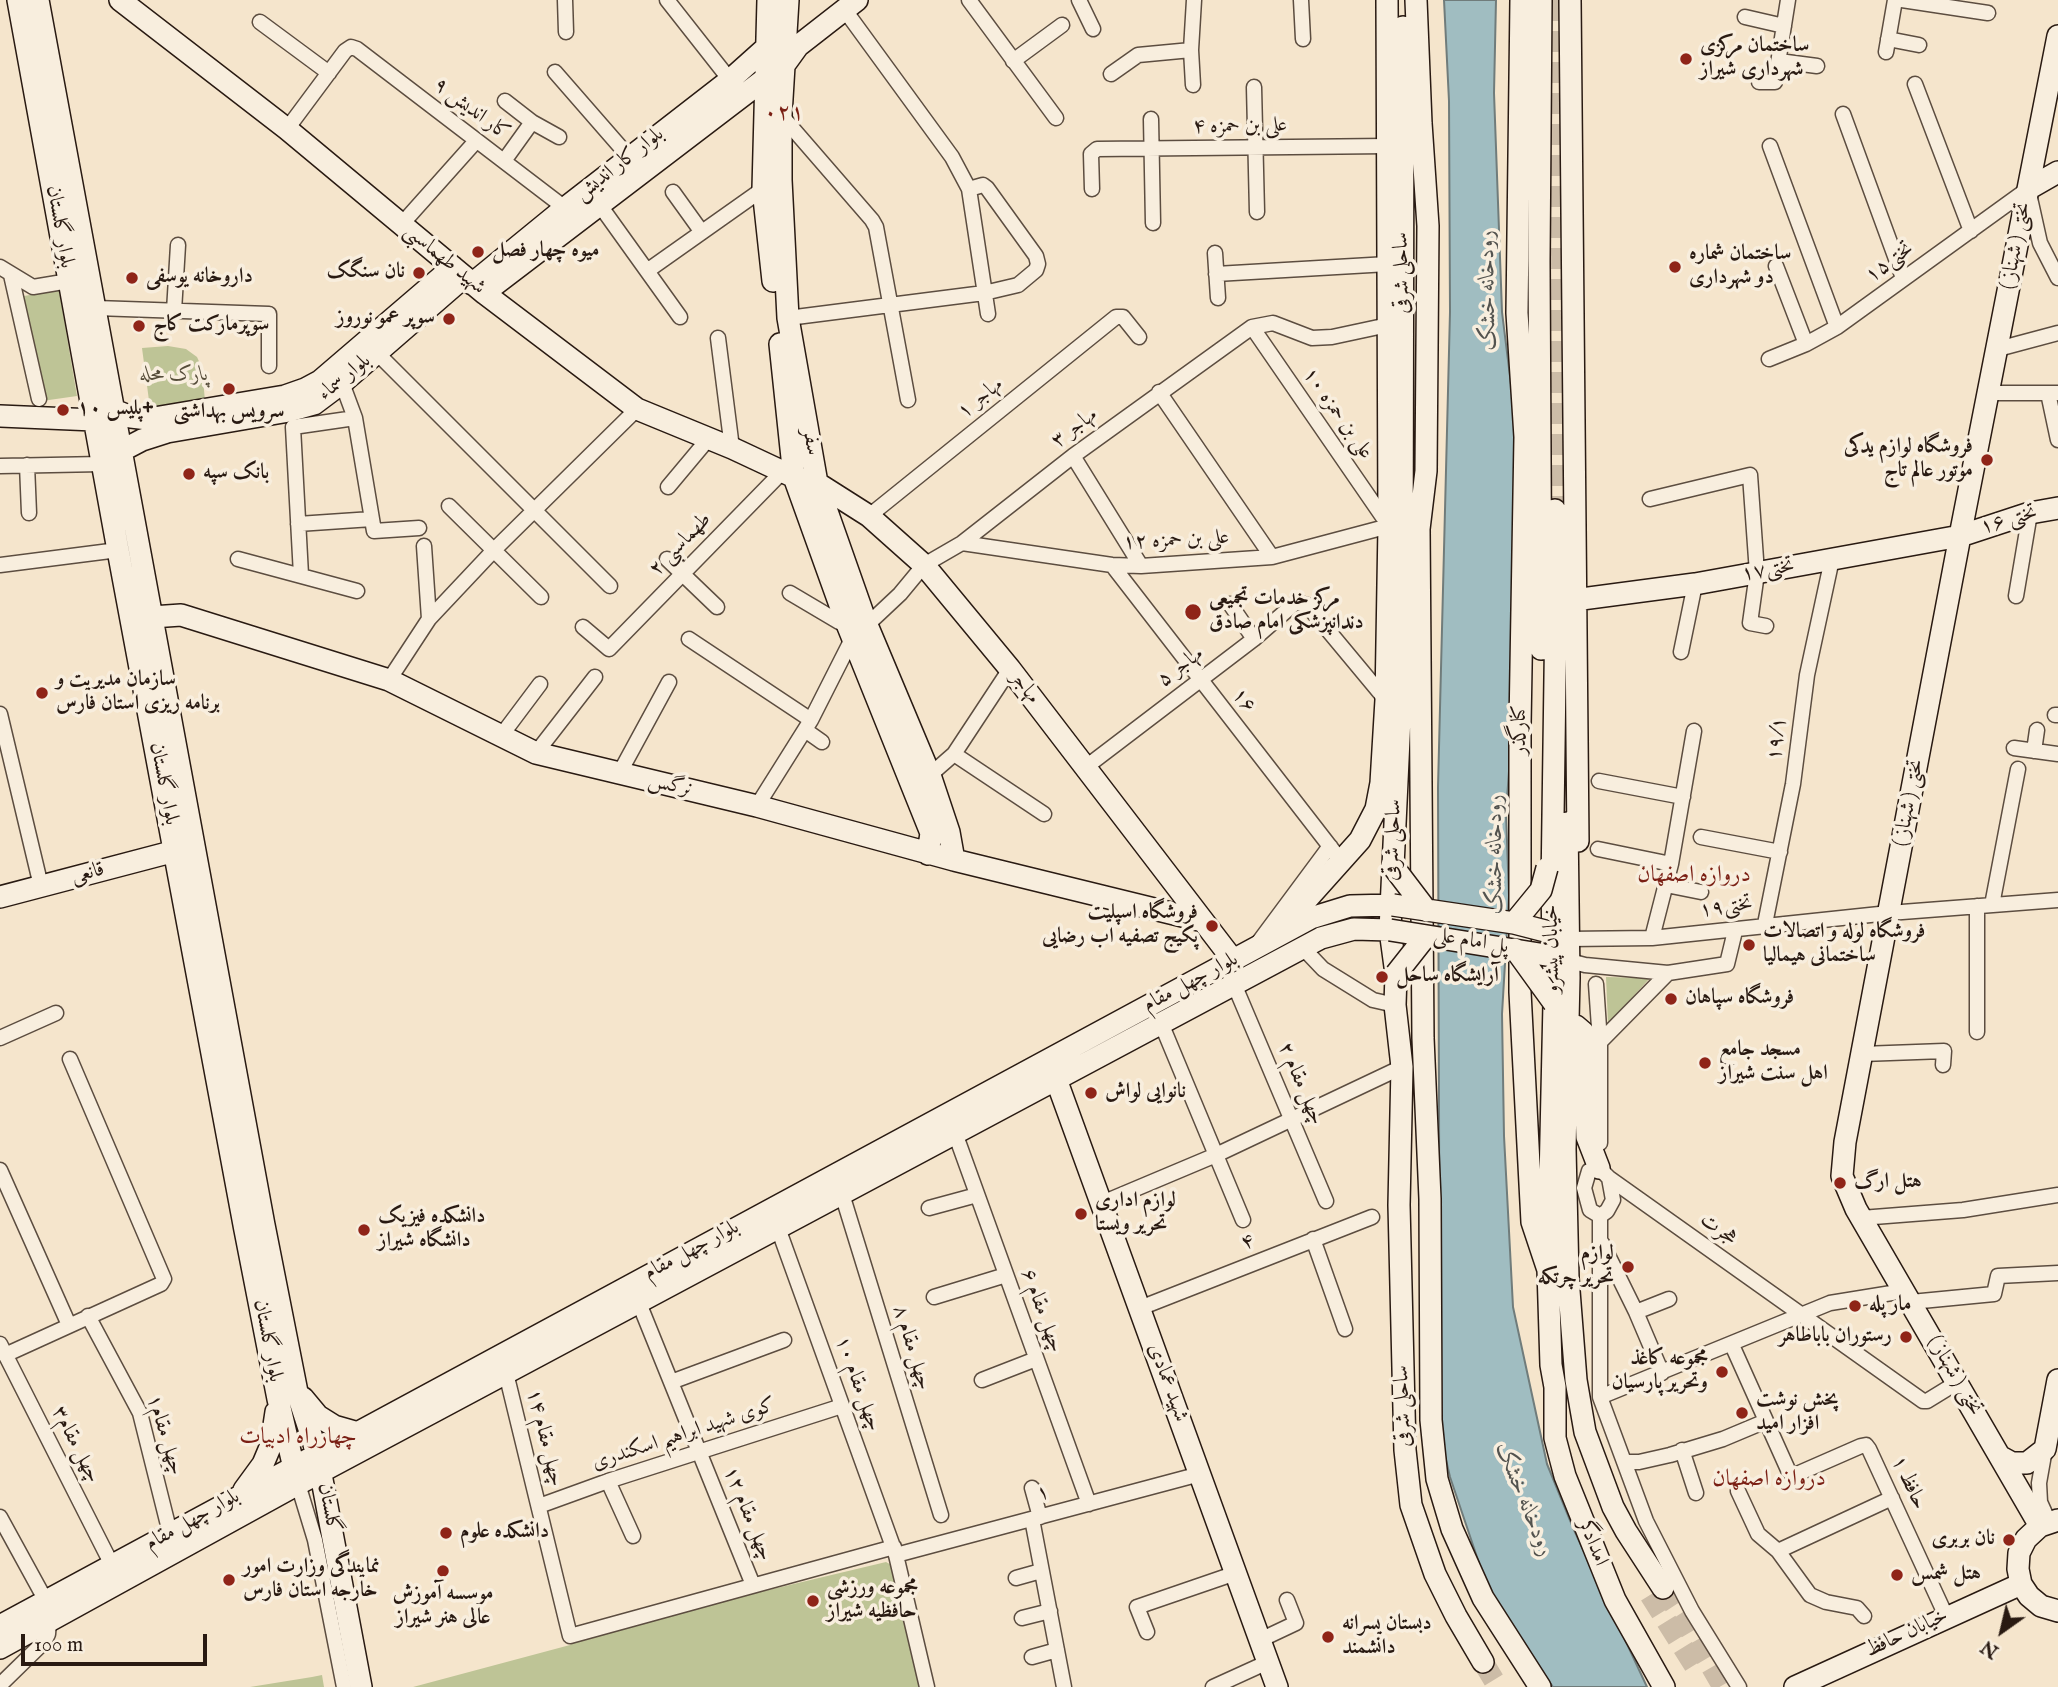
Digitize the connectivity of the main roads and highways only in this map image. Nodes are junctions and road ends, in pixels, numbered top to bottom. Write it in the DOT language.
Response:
graph roads {
  1 [pos="18,0"];
  2 [pos="38,0"];
  3 [pos="120,0"];
  4 [pos="1387,0"];
  5 [pos="1403,0"];
  6 [pos="1416,0"];
  7 [pos="1521,0"];
  8 [pos="1570,0"];
  9 [pos="781,2"];
  10 [pos="846,3"];
  11 [pos="1541,10"];
  12 [pos="2058,36"];
  13 [pos="768,46"];
  14 [pos="785,64"];
  15 [pos="766,78"];
  16 [pos="2058,172"];
  17 [pos="1402,178"];
  18 [pos="2042,185"];
  19 [pos="468,280"];
  20 [pos="1517,313"];
  21 [pos="89,332"];
  22 [pos="114,410"];
  23 [pos="0,416"];
  24 [pos="94,420"];
  25 [pos="165,424"];
  26 [pos="121,450"];
  27 [pos="1574,473"];
  28 [pos="789,474"];
  29 [pos="817,482"];
  30 [pos="1541,484"];
  31 [pos="1565,505"];
  32 [pos="2058,508"];
  33 [pos="1419,529"];
  34 [pos="1960,536"];
  35 [pos="1574,600"];
  36 [pos="152,617"];
  37 [pos="855,627"];
  38 [pos="936,840"];
  39 [pos="175,850"];
  40 [pos="1392,865"];
  41 [pos="1556,880"];
  42 [pos="0,897"];
  43 [pos="1393,905"];
  44 [pos="1427,911"];
  45 [pos="1203,921"];
  46 [pos="1514,923"];
  47 [pos="1390,930"];
  48 [pos="1426,936"];
  49 [pos="1561,936"];
  50 [pos="1262,945"];
  51 [pos="1514,949"];
  52 [pos="1560,958"];
  53 [pos="1233,960"];
  54 [pos="1396,974"];
  55 [pos="1554,1003"];
  56 [pos="1569,1024"];
  57 [pos="224,1055"];
  58 [pos="1053,1069"];
  59 [pos="878,1163"];
  60 [pos="1604,1173"];
  61 [pos="1548,1270"];
  62 [pos="2058,1380"];
  63 [pos="1555,1387"];
  64 [pos="288,1396"];
  65 [pos="355,1432"];
  66 [pos="2001,1457"];
  67 [pos="319,1462"];
  68 [pos="296,1475"];
  69 [pos="239,1496"];
  70 [pos="2049,1522"];
  71 [pos="198,1529"];
  72 [pos="2021,1584"];
  73 [pos="47,1611"];
  74 [pos="2058,1611"];
  75 [pos="0,1626"];
  76 [pos="0,1648"];
  77 [pos="1483,1662"];
  78 [pos="361,1687"];
  79 [pos="1278,1687"];
  80 [pos="1540,1687"];
  81 [pos="1664,1687"];
  82 [pos="1795,1687"];
  1 -- 21 [label="main road, بلوار گلستان"];
  2 -- 21 [label="main road, بلوار گلستان"];
  3 -- 19 [label="main road, شهید طهماسبی"];
  4 -- 50 [label="main road, ساحلی شرقی"];
  5 -- 17 [label="main road, ساحلی شرقی"];
  6 -- 33 [label="main road"];
  7 -- 20 [label="main road"];
  8 -- 27 [label="main road"];
  9 -- 10 [label="main road"];
  9 -- 13 [label="main road, سفر"];
  9 -- 14 [label="main road, سفر"];
  10 -- 14 [label="main road"];
  11 -- 20 [label="main road"];
  11 -- 30 [label="main road"];
  12 -- 18 [label="main road, تختی ( شهناز )"];
  13 -- 15 [label="main road, سفر"];
  13 -- 19 [label="main road, بلوار کار اندیش"];
  14 -- 29 [label="main road, سفر"];
  15 -- 19 [label="main road, بلوار کار اندیش"];
  15 -- 28 [label="main road, سفر"];
  16 -- 18 [label="main road"];
  17 -- 33 [label="main road"];
  17 -- 40 [label="main road, ساحلی شرقی"];
  18 -- 34 [label="main road, تختی ( شهناز )"];
  19 -- 25 [label="main road, بلوار سماء"];
  19 -- 25 [label="main road, بلوار سماء"];
  19 -- 28 [label="main road, شهید طهماسبی"];
  20 -- 61 [label="main road, کنارگذر"];
  21 -- 22 [label="main road, بلوار گلستان"];
  21 -- 24 [label="main road, بلوار گلستان"];
  22 -- 25 [label="main road, بلوار سماء"];
  22 -- 26 [label="main road, بلوار گلستان"];
  23 -- 24 [label="main road"];
  24 -- 39 [label="main road, بلوار گلستان"];
  25 -- 26 [label="main road, بلوار سماء"];
  26 -- 36 [label="main road, بلوار گلستان"];
  27 -- 30 [label="main road"];
  27 -- 31 [label="main road"];
  28 -- 29 [label="main road, شهید طهماسبی"];
  28 -- 37 [label="main road, سفر"];
  29 -- 37 [label="main road, سفر"];
  29 -- 45 [label="main road, مهاجر"];
  30 -- 31 [label="main road"];
  30 -- 41 [label="main road"];
  31 -- 35 [label="main road"];
  31 -- 41 [label="main road, خیابان پیشرو"];
  32 -- 34 [label="main road, تختی ۱۶"];
  33 -- 80 [label="main road"];
  34 -- 35 [label="main road, تختی۱۷"];
  34 -- 66 [label="main road, تختی ( شهناز )"];
  35 -- 41 [label="main road"];
  36 -- 38 [label="main road, نرگس"];
  36 -- 57 [label="main road, بلوار گلستان"];
  37 -- 38 [label="main road, سفر"];
  37 -- 38 [label="main road, سفر"];
  38 -- 45 [label="main road, سفر"];
  39 -- 42 [label="main road, قانعی"];
  39 -- 57 [label="main road, بلوار گلستان"];
  40 -- 43 [label="main road, ساحلی شرقی"];
  40 -- 44 [label="main road, bridge"];
  41 -- 46 [label="main road, bridge"];
  41 -- 49 [label="main road, خیابان پیشرو"];
  43 -- 44 [label="main road, پل امام علی, bridge"];
  43 -- 47 [label="main road, ساحلی شرقی"];
  43 -- 50 [label="main road, بلوار چهل مقام"];
  44 -- 46 [label="main road, پل امام علی, bridge"];
  45 -- 53 [label="main road, مهاجر"];
  46 -- 49 [label="main road, پل امام علی, bridge"];
  47 -- 48 [label="main road, پل امام علی, bridge"];
  47 -- 54 [label="main road, ساحلی شرقی"];
  47 -- 58 [label="main road, بلوار چهل مقام"];
  48 -- 51 [label="main road, پل امام علی, bridge"];
  48 -- 54 [label="main road, bridge"];
  49 -- 52 [label="main road, خیابان پیشرو"];
  50 -- 53 [label="main road, بلوار چهل مقام"];
  51 -- 52 [label="main road, پل امام علی, bridge"];
  51 -- 55 [label="main road, bridge"];
  52 -- 55 [label="main road, خیابان پیشرو"];
  52 -- 56 [label="main road, خیابان پیشرو"];
  53 -- 58 [label="main road, بلوار چهل مقام"];
  54 -- 77 [label="main road, ساحلی شرقی"];
  55 -- 61 [label="main road, خیابان پیشرو"];
  56 -- 60 [label="main road"];
  56 -- 63 [label="main road, خیابان پیشرو"];
  57 -- 64 [label="main road, بلوار گلستان"];
  58 -- 59 [label="main road, بلوار چهل مقام"];
  58 -- 59 [label="main road, بلوار چهل مقام"];
  58 -- 79 [label="main road, شهید عمادی"];
  59 -- 65 [label="main road, بلوار چهل مقام"];
  59 -- 67 [label="main road, بلوار چهل مقام"];
  61 -- 63 [label="main road, خیابان پیشرو"];
  62 -- 66 [label="main road"];
  63 -- 81 [label="main road, امدادگر"];
  64 -- 65 [label="main road"];
  64 -- 67 [label="main road, بلوار گلستان"];
  64 -- 68 [label="main road, بلوار گلستان"];
  64 -- 69 [label="main road"];
  65 -- 67 [label="main road, بلوار چهل مقام"];
  66 -- 70 [label="main road, تختی ( شهناز )"];
  67 -- 68 [label="main road, بلوار چهل مقام"];
  67 -- 78 [label="main road, گلستان"];
  68 -- 69 [label="main road, بلوار چهل مقام"];
  68 -- 71 [label="main road, بلوار چهل مقام"];
  69 -- 71 [label="main road, بلوار چهل مقام"];
  70 -- 72 [label="main road"];
  71 -- 73 [label="main road, بلوار چهل مقام"];
  71 -- 73 [label="main road, بلوار چهل مقام"];
  72 -- 74 [label="main road"];
  72 -- 82 [label="main road, خیابان حافظ"];
  73 -- 75 [label="main road, بلوار چهل مقام"];
  73 -- 76 [label="main road, بلوار چهل مقام"];
}
